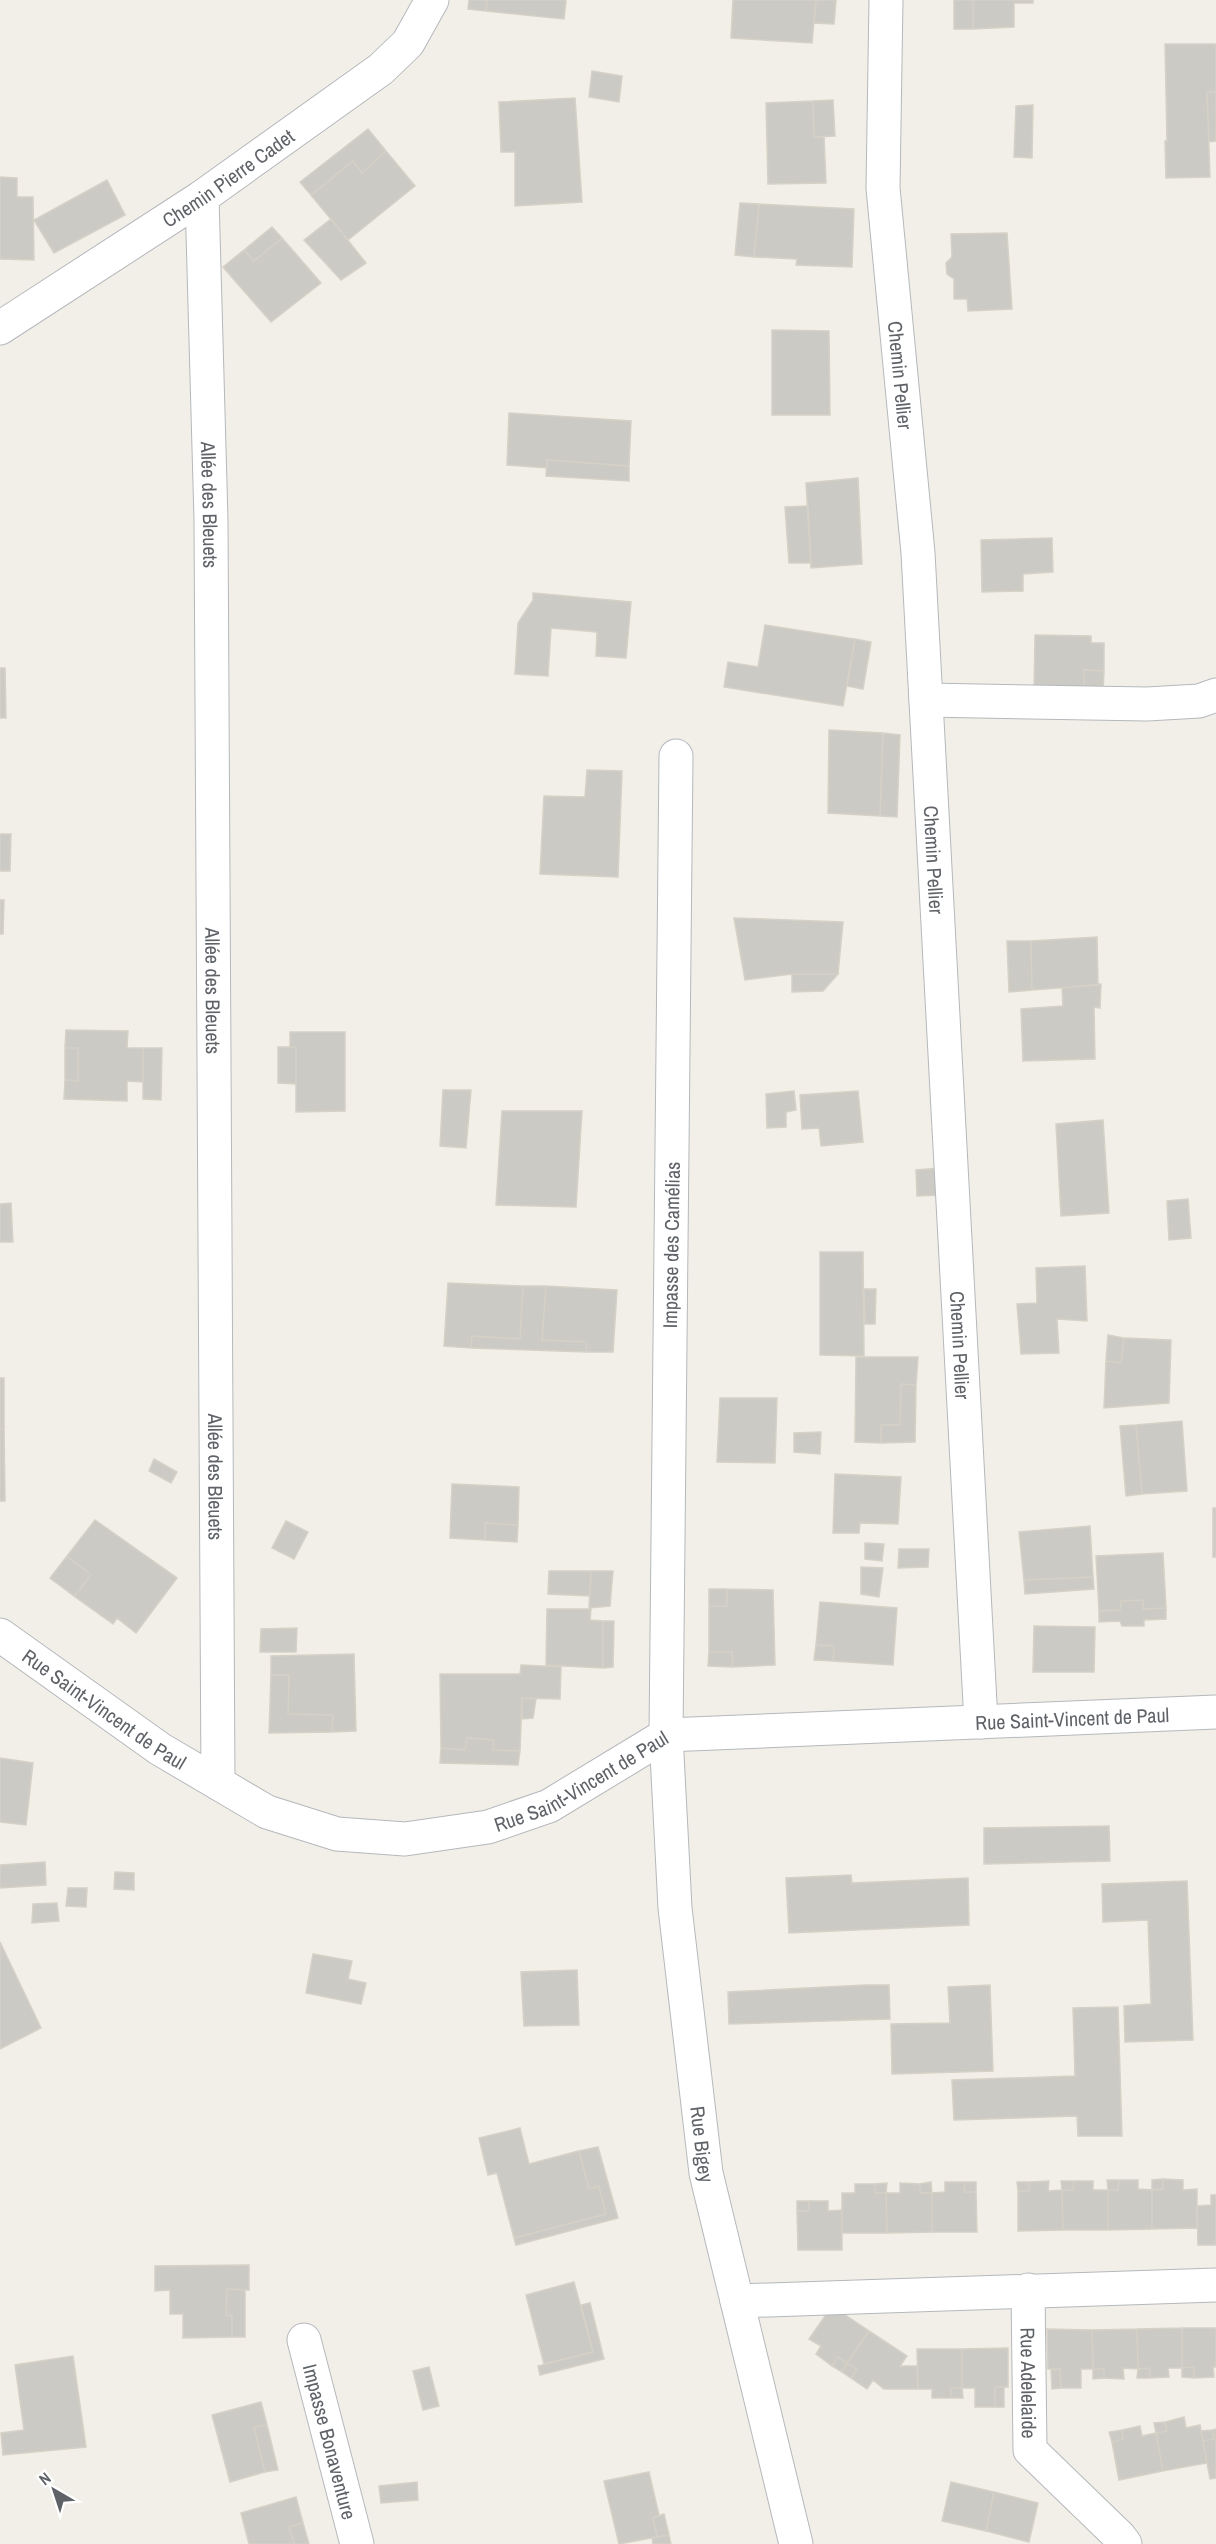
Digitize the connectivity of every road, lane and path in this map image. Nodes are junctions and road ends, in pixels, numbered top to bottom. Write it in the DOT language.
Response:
graph roads {
  1 [pos="432,0"];
  2 [pos="886,0"];
  3 [pos="202,197"];
  4 [pos="0,328"];
  5 [pos="1216,695"];
  6 [pos="926,700"];
  7 [pos="676,756"];
  8 [pos="0,1635"];
  9 [pos="1216,1712"];
  10 [pos="981,1722"];
  11 [pos="666,1735"];
  12 [pos="218,1783"];
  13 [pos="1216,2285"];
  14 [pos="1028,2290"];
  15 [pos="736,2301"];
  16 [pos="304,2340"];
  17 [pos="357,2544"];
  18 [pos="796,2544"];
  19 [pos="1125,2544"];
  1 -- 3 [label="street, Chemin Pierre Cadet"];
  2 -- 6 [label="street, Chemin Pellier"];
  3 -- 4 [label="street, Chemin Pierre Cadet"];
  3 -- 12 [label="street, Allée des Bleuets"];
  5 -- 6 [label="street"];
  6 -- 10 [label="street, Chemin Pellier"];
  7 -- 11 [label="street, Impasse des Camélias"];
  8 -- 12 [label="street, Rue Saint-Vincent de Paul"];
  9 -- 10 [label="street, Rue Saint-Vincent de Paul"];
  10 -- 11 [label="street, Rue Saint-Vincent de Paul"];
  11 -- 12 [label="street, Rue Saint-Vincent de Paul"];
  11 -- 15 [label="street, Rue Bigey"];
  13 -- 14 [label="street"];
  14 -- 15 [label="street"];
  14 -- 19 [label="street, Rue Adelelaide"];
  15 -- 18 [label="street, Rue Bigey"];
  16 -- 17 [label="street, Impasse Bonaventure"];
}
